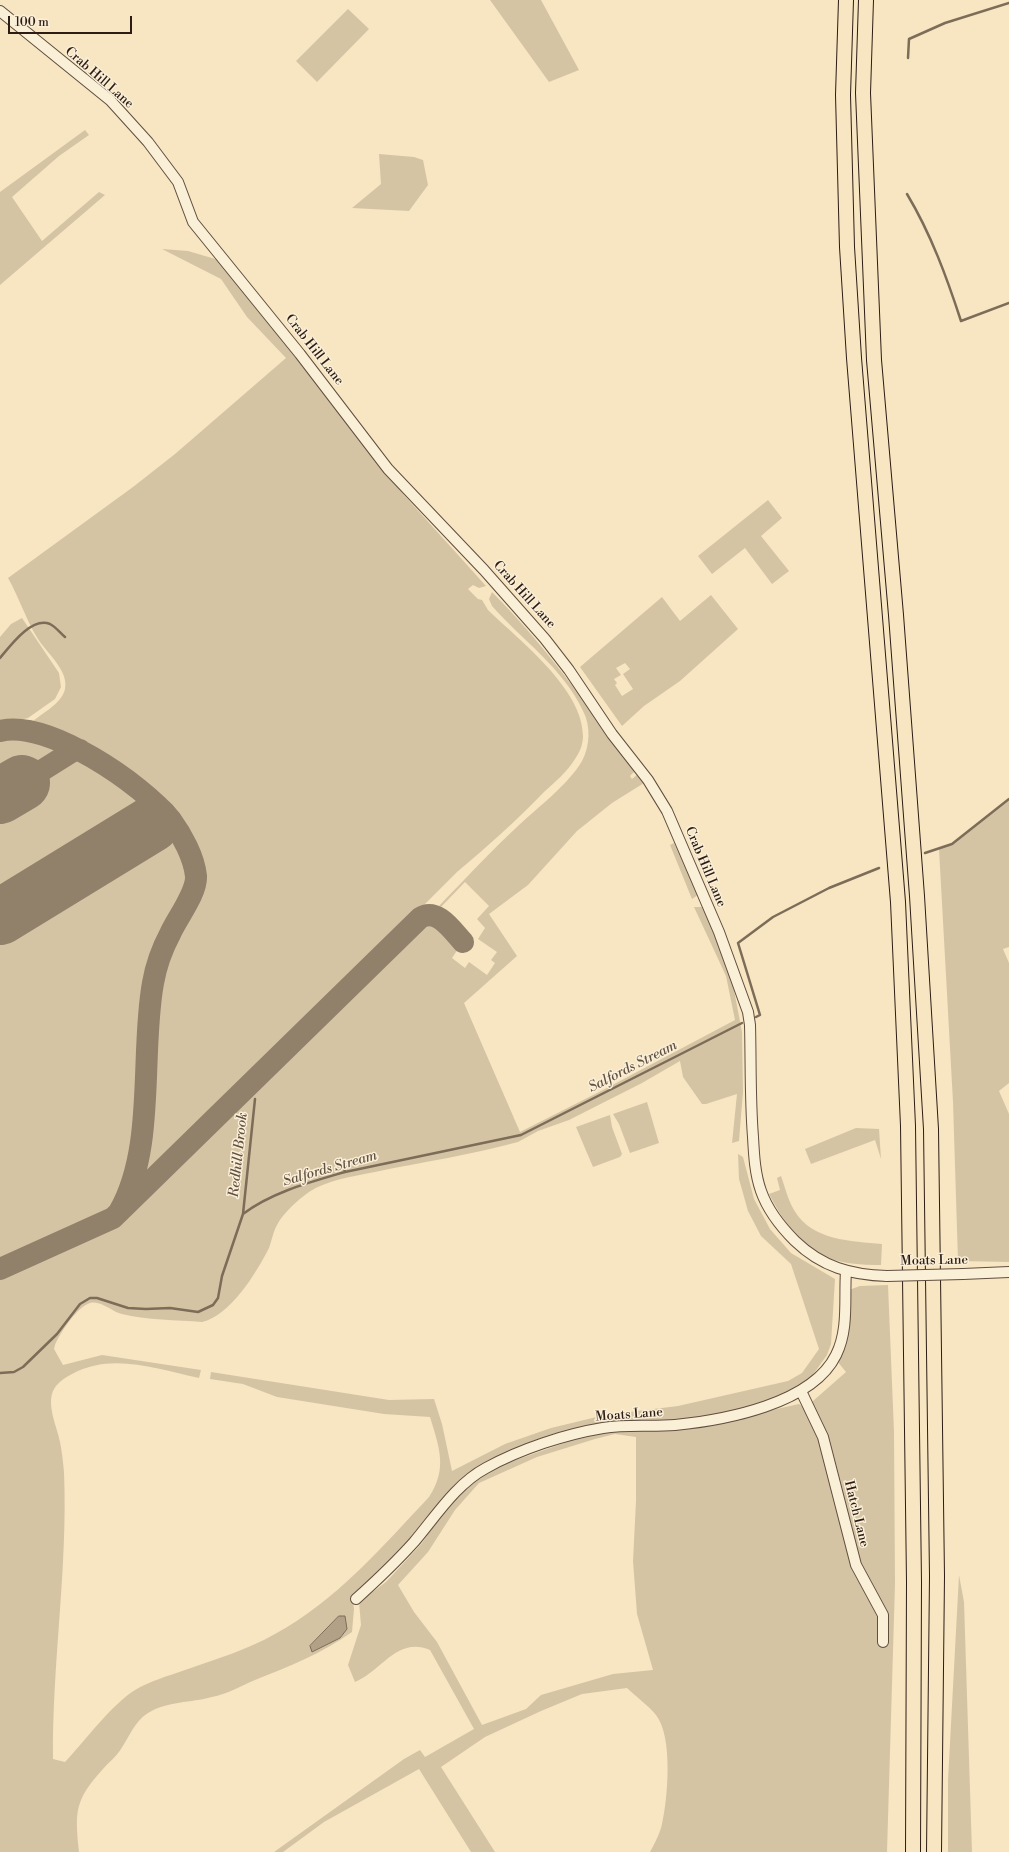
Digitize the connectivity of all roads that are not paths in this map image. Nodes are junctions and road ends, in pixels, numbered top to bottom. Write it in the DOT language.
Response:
graph roads {
  1 [pos="846,0"];
  2 [pos="866,0"];
  3 [pos="0,11"];
  4 [pos="846,1271"];
  5 [pos="1009,1272"];
  6 [pos="860,1274"];
  7 [pos="801,1391"];
  8 [pos="356,1599"];
  9 [pos="883,1642"];
  10 [pos="913,1852"];
  11 [pos="934,1852"];
  1 -- 10 [label="highway"];
  2 -- 11 [label="highway"];
  3 -- 4 [label="street, Crab Hill Lane"];
  4 -- 6 [label="street, Crab Hill Lane"];
  4 -- 7 [label="street, Moats Lane"];
  5 -- 6 [label="street, Moats Lane, bridge"];
  7 -- 8 [label="street, Moats Lane"];
  7 -- 9 [label="street, Hatch Lane"];
}
